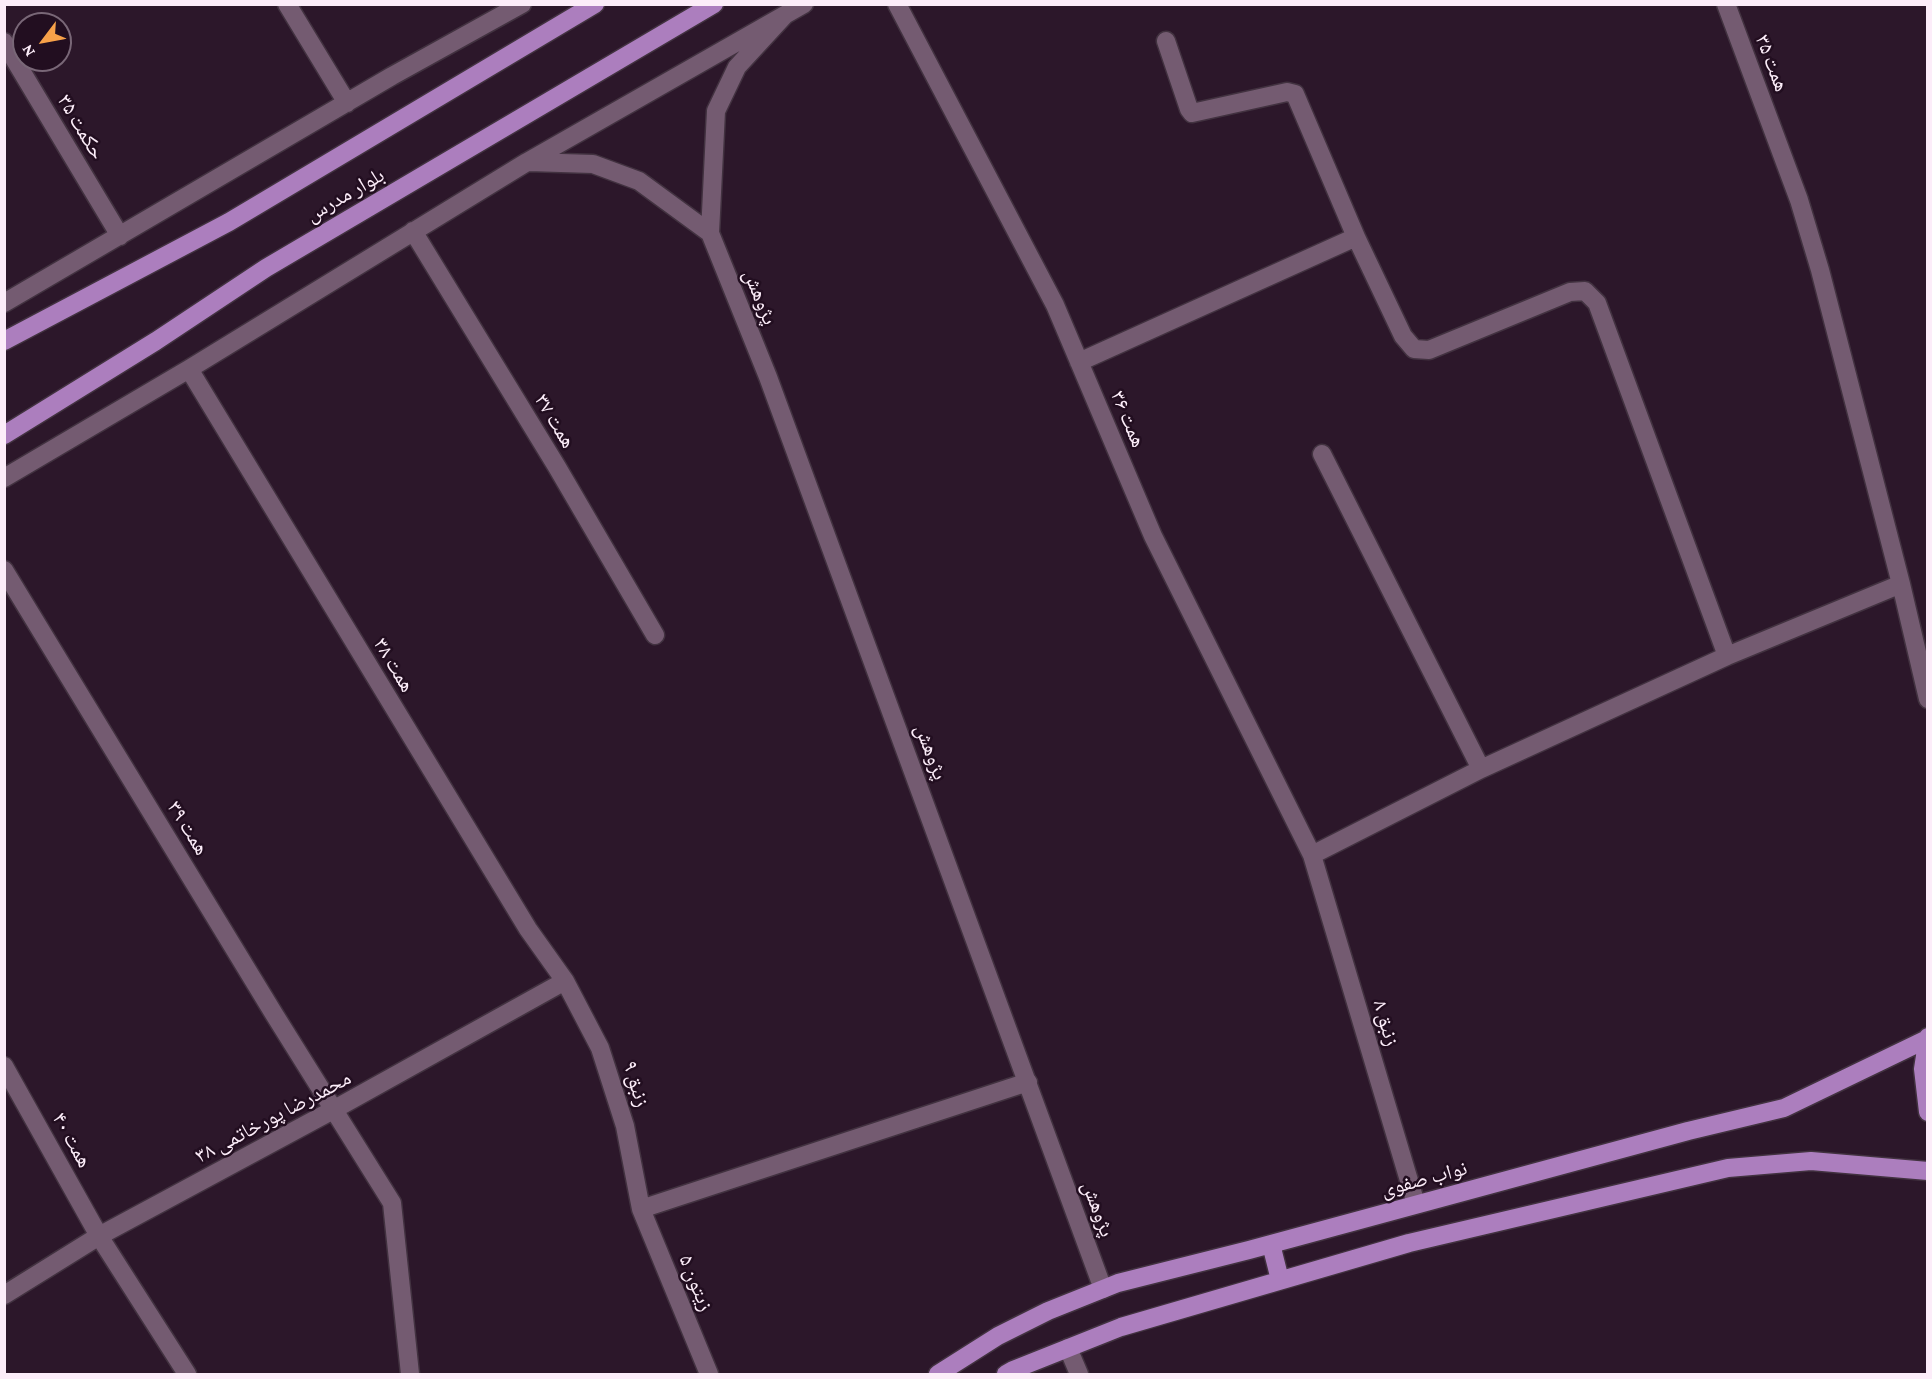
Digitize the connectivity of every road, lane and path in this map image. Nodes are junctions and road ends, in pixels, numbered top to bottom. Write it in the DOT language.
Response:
graph roads {
  1 [pos="288,4"];
  2 [pos="522,4"];
  3 [pos="595,4"];
  4 [pos="714,4"];
  5 [pos="804,4"];
  6 [pos="897,4"];
  7 [pos="1726,4"];
  8 [pos="784,16"];
  9 [pos="1166,41"];
  10 [pos="4,42"];
  11 [pos="347,103"];
  12 [pos="527,162"];
  13 [pos="413,231"];
  14 [pos="710,233"];
  15 [pos="120,236"];
  16 [pos="1356,237"];
  17 [pos="4,303"];
  18 [pos="4,341"];
  19 [pos="1079,362"];
  20 [pos="189,369"];
  21 [pos="4,435"];
  22 [pos="1322,454"];
  23 [pos="4,478"];
  24 [pos="4,570"];
  25 [pos="1901,584"];
  26 [pos="655,635"];
  27 [pos="1727,656"];
  28 [pos="1928,699"];
  29 [pos="1481,769"];
  30 [pos="1312,855"];
  31 [pos="565,981"];
  32 [pos="1927,1038"];
  33 [pos="4,1066"];
  34 [pos="1028,1082"];
  35 [pos="333,1110"];
  36 [pos="1928,1112"];
  37 [pos="1928,1171"];
  38 [pos="1416,1204"];
  39 [pos="641,1209"];
  40 [pos="99,1236"];
  41 [pos="1271,1244"];
  42 [pos="1280,1280"];
  43 [pos="1103,1289"];
  44 [pos="4,1295"];
  45 [pos="1068,1348"];
  46 [pos="187,1374"];
  47 [pos="410,1374"];
  48 [pos="709,1374"];
  49 [pos="938,1374"];
  50 [pos="1006,1374"];
  51 [pos="1079,1374"];
  1 -- 11 [label="street"];
  2 -- 11 [label="street"];
  3 -- 18 [label="main road, بلوار مدرس"];
  4 -- 21 [label="main road, بلوار مدرس"];
  5 -- 8 [label="street"];
  6 -- 19 [label="street, همت ۳۶"];
  7 -- 25 [label="street, همت ۳۵"];
  8 -- 12 [label="street"];
  8 -- 14 [label="street, پژوهش"];
  9 -- 16 [label="street"];
  10 -- 15 [label="street, حکمت ۳۵"];
  11 -- 15 [label="street"];
  12 -- 13 [label="street"];
  12 -- 14 [label="street"];
  13 -- 20 [label="street"];
  13 -- 26 [label="street, همت ۳۷"];
  14 -- 34 [label="street, پژوهش"];
  15 -- 17 [label="street"];
  16 -- 19 [label="street"];
  16 -- 27 [label="street"];
  19 -- 30 [label="street, همت ۳۶"];
  20 -- 23 [label="street"];
  20 -- 31 [label="street, همت ۳۸"];
  22 -- 29 [label="street"];
  24 -- 35 [label="street, همت ۳۹"];
  25 -- 27 [label="street"];
  25 -- 28 [label="street, همت ۳۵"];
  27 -- 29 [label="street"];
  29 -- 30 [label="street"];
  30 -- 38 [label="street, زنبق ۸"];
  31 -- 35 [label="street, محمدرضا پورخاتمی ۳۸"];
  31 -- 39 [label="street, زنبق ۹"];
  32 -- 36 [label="main road"];
  32 -- 38 [label="main road, نواب صفوی"];
  33 -- 40 [label="street, همت ۴۰"];
  34 -- 39 [label="street"];
  34 -- 43 [label="street, پژوهش"];
  35 -- 40 [label="street, محمدرضا پورخاتمی ۳۸"];
  35 -- 47 [label="street, همت ۳۹"];
  37 -- 42 [label="main road"];
  38 -- 41 [label="main road, نواب صفوی"];
  39 -- 48 [label="street, زیتون ۵"];
  40 -- 44 [label="street, محمدرضا پورخاتمی ۳۸"];
  40 -- 46 [label="street, همت ۴۰"];
  41 -- 42 [label="main road"];
  41 -- 43 [label="main road, نواب صفوی"];
  42 -- 45 [label="main road"];
  43 -- 49 [label="main road, نواب صفوی"];
  45 -- 50 [label="main road"];
  45 -- 51 [label="street"];
}
